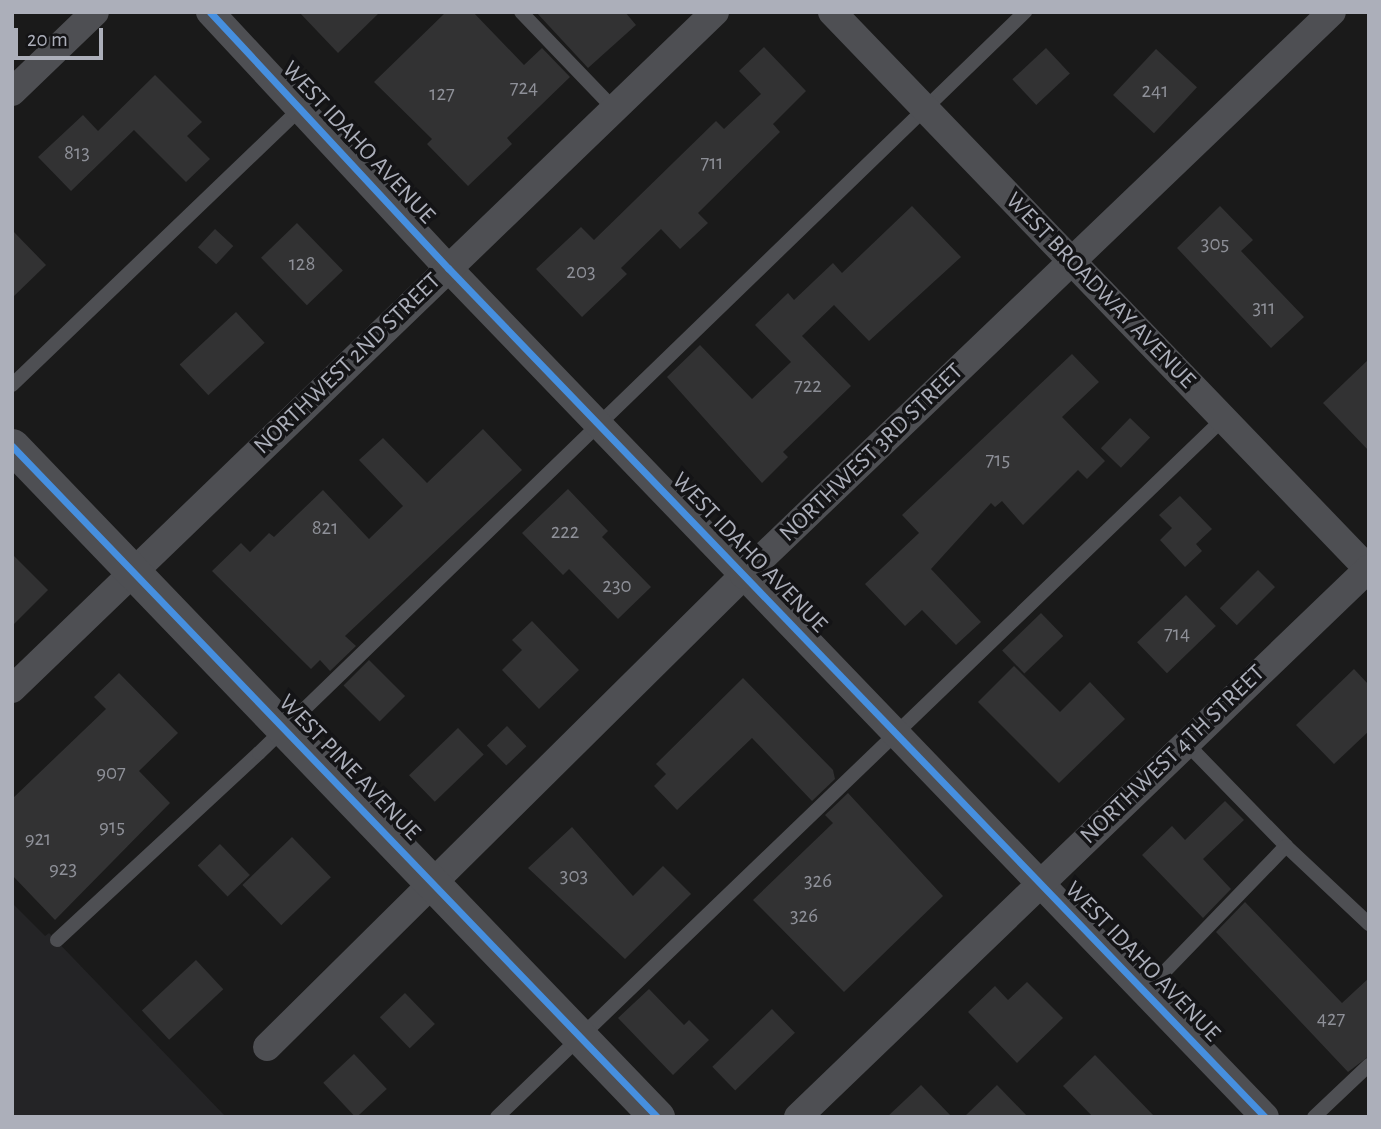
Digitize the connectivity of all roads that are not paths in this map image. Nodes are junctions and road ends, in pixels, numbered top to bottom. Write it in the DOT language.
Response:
graph roads {
  1 [pos="95,12"];
  2 [pos="210,12"];
  3 [pos="521,12"];
  4 [pos="715,12"];
  5 [pos="832,12"];
  6 [pos="1025,12"];
  7 [pos="1332,12"];
  8 [pos="12,92"];
  9 [pos="300,109"];
  10 [pos="614,109"];
  11 [pos="925,109"];
  12 [pos="1072,261"];
  13 [pos="448,268"];
  14 [pos="12,385"];
  15 [pos="1223,419"];
  16 [pos="599,425"];
  17 [pos="12,446"];
  18 [pos="1368,569"];
  19 [pos="133,571"];
  20 [pos="744,575"];
  21 [pos="12,689"];
  22 [pos="284,728"];
  23 [pos="894,732"];
  24 [pos="1186,743"];
  25 [pos="1286,846"];
  26 [pos="1040,883"];
  27 [pos="433,884"];
  28 [pos="1369,925"];
  29 [pos="57,940"];
  30 [pos="1145,992"];
  31 [pos="580,1037"];
  32 [pos="267,1046"];
  33 [pos="1369,1065"];
  34 [pos="497,1117"];
  35 [pos="657,1117"];
  36 [pos="797,1117"];
  37 [pos="1265,1117"];
  38 [pos="1314,1117"];
  1 -- 8 [label="street"];
  2 -- 9 [label="street, WEST IDAHO AVENUE"];
  3 -- 10 [label="lane"];
  4 -- 10 [label="street, NORTHWEST 2ND STREET"];
  5 -- 11 [label="street, WEST BROADWAY AVENUE"];
  6 -- 11 [label="lane"];
  7 -- 12 [label="street, NORTHWEST 3RD STREET"];
  9 -- 13 [label="street, WEST IDAHO AVENUE"];
  9 -- 14 [label="lane"];
  10 -- 13 [label="street, NORTHWEST 2ND STREET"];
  11 -- 12 [label="street, WEST BROADWAY AVENUE"];
  11 -- 16 [label="lane"];
  12 -- 15 [label="street, WEST BROADWAY AVENUE"];
  12 -- 20 [label="street, NORTHWEST 3RD STREET"];
  13 -- 16 [label="street, WEST IDAHO AVENUE"];
  13 -- 19 [label="street, NORTHWEST 2ND STREET"];
  15 -- 18 [label="street, WEST BROADWAY AVENUE"];
  15 -- 23 [label="lane"];
  16 -- 20 [label="street, WEST IDAHO AVENUE"];
  16 -- 22 [label="lane"];
  17 -- 19 [label="street, WEST PINE AVENUE"];
  18 -- 24 [label="street, NORTHWEST 4TH STREET"];
  19 -- 21 [label="street, NORTHWEST 2ND STREET"];
  19 -- 22 [label="street, WEST PINE AVENUE"];
  20 -- 23 [label="street, WEST IDAHO AVENUE"];
  20 -- 27 [label="street, NORTHWEST 3RD STREET"];
  22 -- 27 [label="street, WEST PINE AVENUE"];
  22 -- 29 [label="lane"];
  23 -- 26 [label="street, WEST IDAHO AVENUE"];
  23 -- 31 [label="lane"];
  24 -- 25 [label="lane"];
  24 -- 26 [label="street, NORTHWEST 4TH STREET"];
  25 -- 28 [label="lane"];
  25 -- 30 [label="lane"];
  26 -- 30 [label="street, WEST IDAHO AVENUE"];
  26 -- 36 [label="street, NORTHWEST 4TH STREET"];
  27 -- 31 [label="street, WEST PINE AVENUE"];
  27 -- 32 [label="street, NORTHWEST 3RD STREET"];
  30 -- 37 [label="street, WEST IDAHO AVENUE"];
  31 -- 34 [label="lane"];
  31 -- 35 [label="street, WEST PINE AVENUE"];
  33 -- 38 [label="lane"];
}
